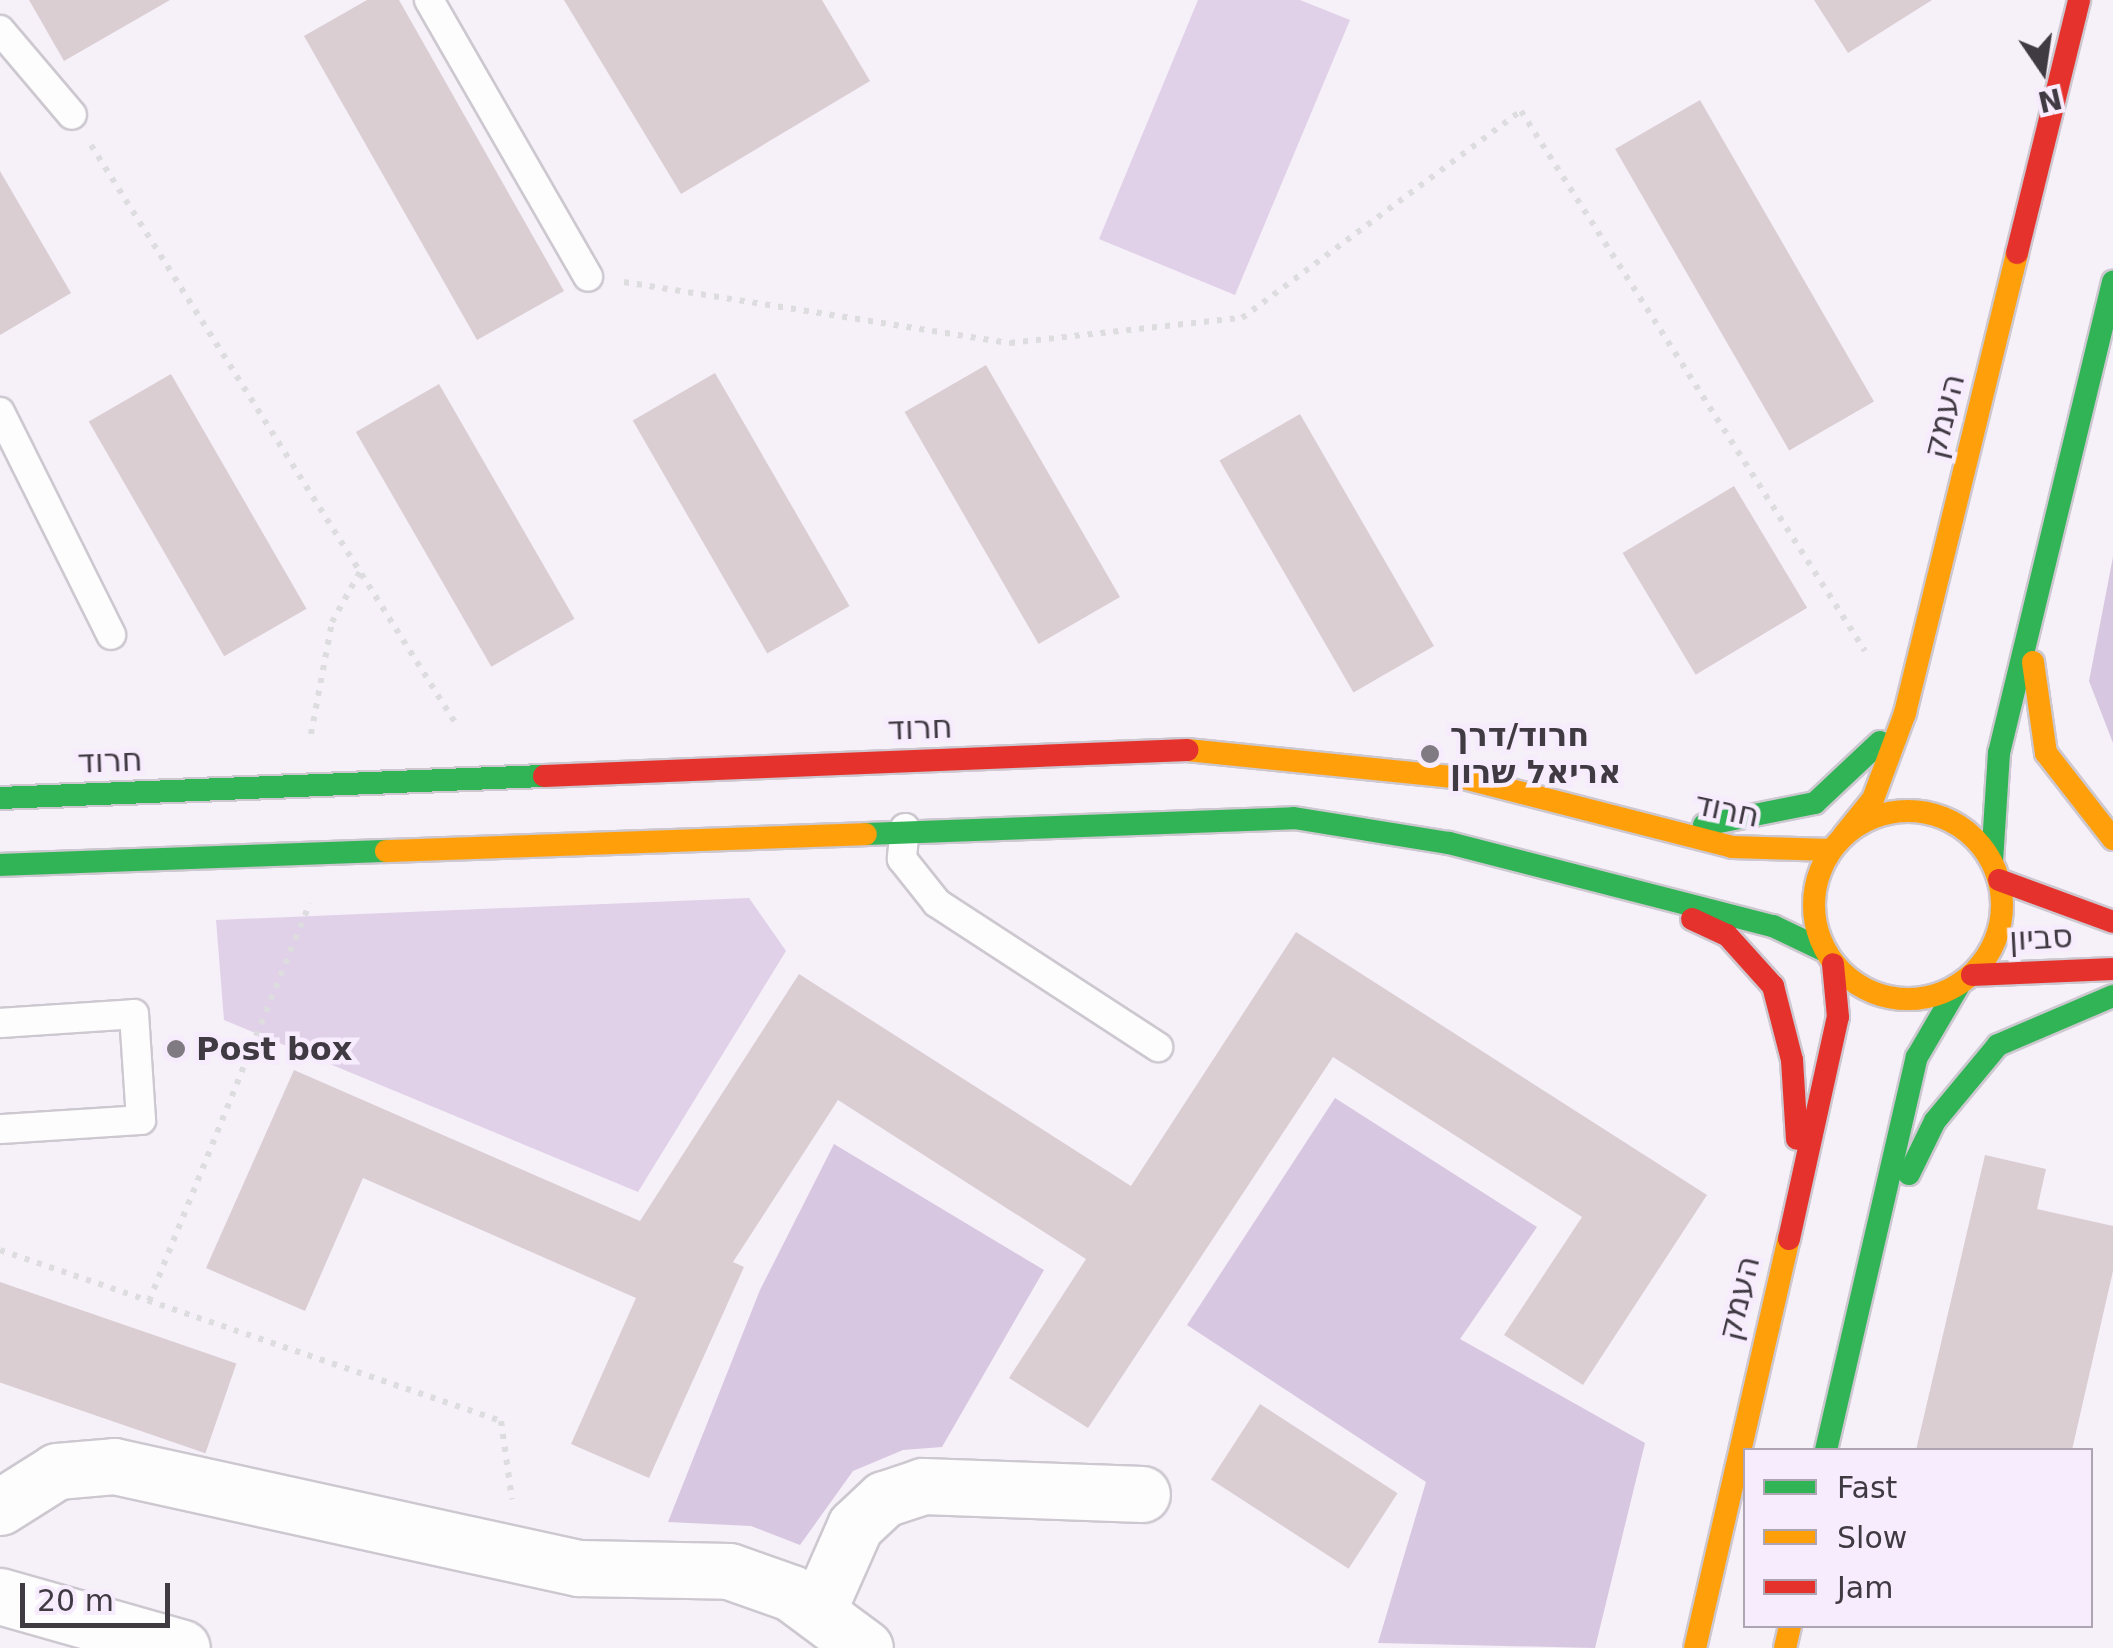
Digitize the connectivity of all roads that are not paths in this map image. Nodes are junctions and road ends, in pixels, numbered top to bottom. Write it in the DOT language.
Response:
graph roads {
  1 [pos="429,0"];
  2 [pos="2078,0"];
  3 [pos="0,30"];
  4 [pos="72,115"];
  5 [pos="588,276"];
  6 [pos="2113,282"];
  7 [pos="0,412"];
  8 [pos="2032,615"];
  9 [pos="111,635"];
  10 [pos="1905,714"];
  11 [pos="0,798"];
  12 [pos="1650,826"];
  13 [pos="905,828"];
  14 [pos="2113,839"];
  15 [pos="1837,843"];
  16 [pos="0,865"];
  17 [pos="1996,870"];
  18 [pos="1620,888"];
  19 [pos="2113,922"];
  20 [pos="1828,957"];
  21 [pos="2113,969"];
  22 [pos="1966,980"];
  23 [pos="2113,996"];
  24 [pos="0,1023"];
  25 [pos="1158,1046"];
  26 [pos="0,1129"];
  27 [pos="1800,1186"];
  28 [pos="1865,1267"];
  29 [pos="1826,1448"];
  30 [pos="1142,1494"];
  31 [pos="0,1507"];
  32 [pos="0,1596"];
  33 [pos="818,1610"];
  34 [pos="182,1648"];
  35 [pos="865,1648"];
  36 [pos="1695,1648"];
  1 -- 5 [label="lane"];
  2 -- 10 [label="main road, העמק"];
  3 -- 4 [label="lane"];
  6 -- 8 [label="main road"];
  7 -- 9 [label="lane"];
  8 -- 14 [label="main road"];
  8 -- 17 [label="main road"];
  10 -- 12 [label="main road"];
  10 -- 15 [label="main road, העמק"];
  11 -- 12 [label="main road, חרוד"];
  12 -- 15 [label="main road, חרוד"];
  13 -- 16 [label="main road"];
  13 -- 18 [label="main road"];
  13 -- 25 [label="lane"];
  15 -- 17 [label="main road"];
  15 -- 20 [label="main road"];
  17 -- 19 [label="main road, סביון"];
  17 -- 22 [label="main road"];
  18 -- 20 [label="main road"];
  18 -- 27 [label="main road"];
  20 -- 22 [label="main road"];
  20 -- 27 [label="main road, העמק"];
  21 -- 22 [label="main road, סביון"];
  22 -- 28 [label="main road"];
  23 -- 28 [label="main road"];
  24 -- 26 [label="lane"];
  27 -- 36 [label="main road, העמק"];
  28 -- 29 [label="main road"];
  30 -- 33 [label="street"];
  31 -- 33 [label="street"];
  32 -- 34 [label="street"];
  33 -- 35 [label="street"];
}
